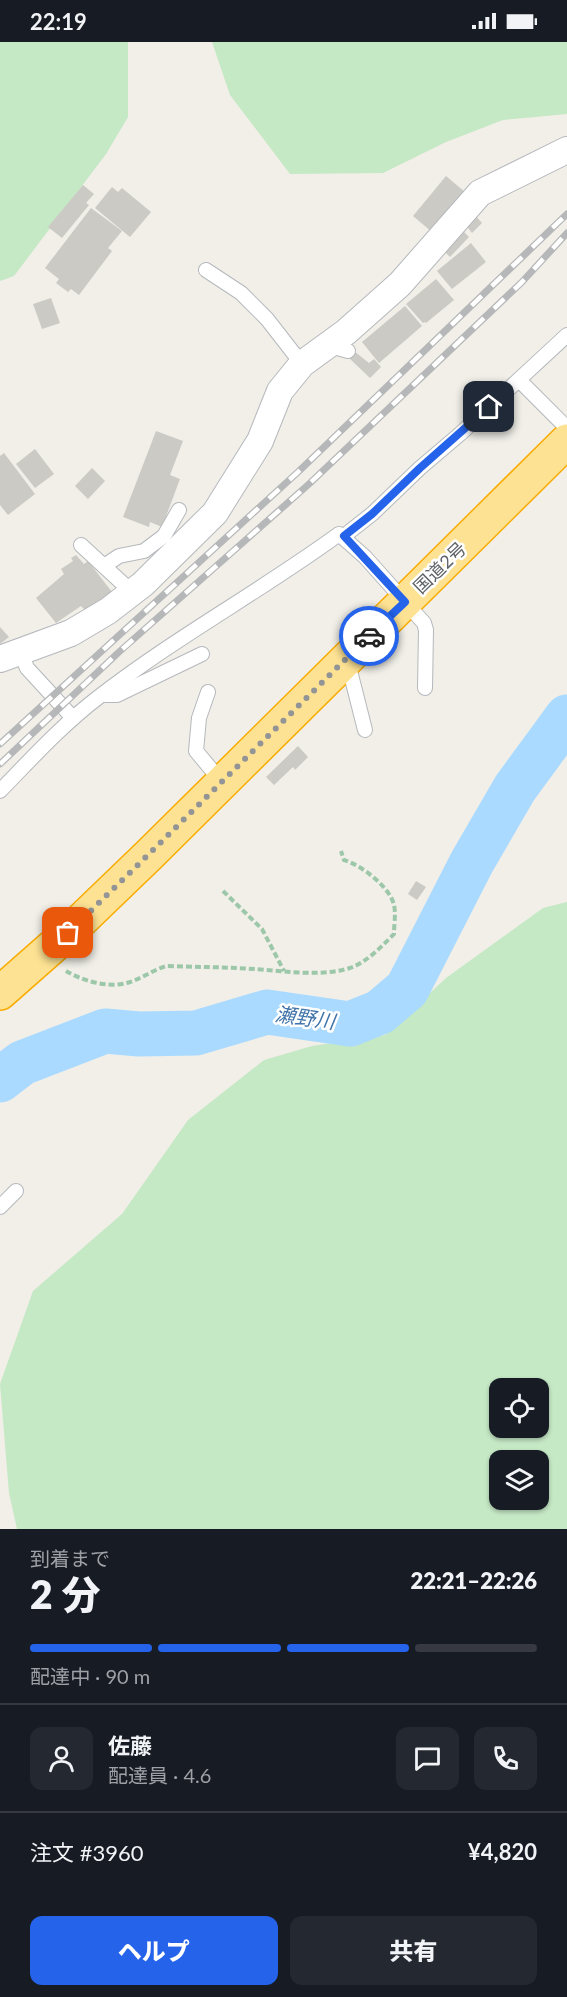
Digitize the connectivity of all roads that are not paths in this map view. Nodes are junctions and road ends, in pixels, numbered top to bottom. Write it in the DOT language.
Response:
graph roads {
  1 [pos="567,150"];
  2 [pos="206,270"];
  3 [pos="567,335"];
  4 [pos="302,364"];
  5 [pos="519,380"];
  6 [pos="567,428"];
  7 [pos="567,441"];
  8 [pos="179,510"];
  9 [pos="344,536"];
  10 [pos="81,545"];
  11 [pos="104,566"];
  12 [pos="133,592"];
  13 [pos="405,602"];
  14 [pos="202,654"];
  15 [pos="10,655"];
  16 [pos="346,658"];
  17 [pos="425,688"];
  18 [pos="208,692"];
  19 [pos="101,695"];
  20 [pos="73,718"];
  21 [pos="365,730"];
  22 [pos="222,781"];
  23 [pos="0,791"];
  24 [pos="0,993"];
  25 [pos="16,1191"];
  26 [pos="0,1207"];
  1 -- 4 [label="street"];
  2 -- 4 [label="lane"];
  3 -- 5 [label="lane"];
  4 -- 12 [label="street"];
  5 -- 6 [label="lane"];
  5 -- 9 [label="lane"];
  7 -- 13 [label="highway, 国道2号"];
  8 -- 11 [label="lane"];
  9 -- 13 [label="lane"];
  9 -- 19 [label="lane"];
  10 -- 11 [label="lane"];
  11 -- 12 [label="lane"];
  12 -- 15 [label="street"];
  13 -- 16 [label="highway, 国道2号"];
  13 -- 17 [label="lane"];
  14 -- 19 [label="lane"];
  15 -- 20 [label="lane"];
  16 -- 21 [label="lane"];
  16 -- 22 [label="highway, 国道2号"];
  18 -- 22 [label="lane"];
  19 -- 20 [label="lane"];
  20 -- 23 [label="lane"];
  22 -- 24 [label="highway, 国道2号"];
  25 -- 26 [label="lane"];
}
